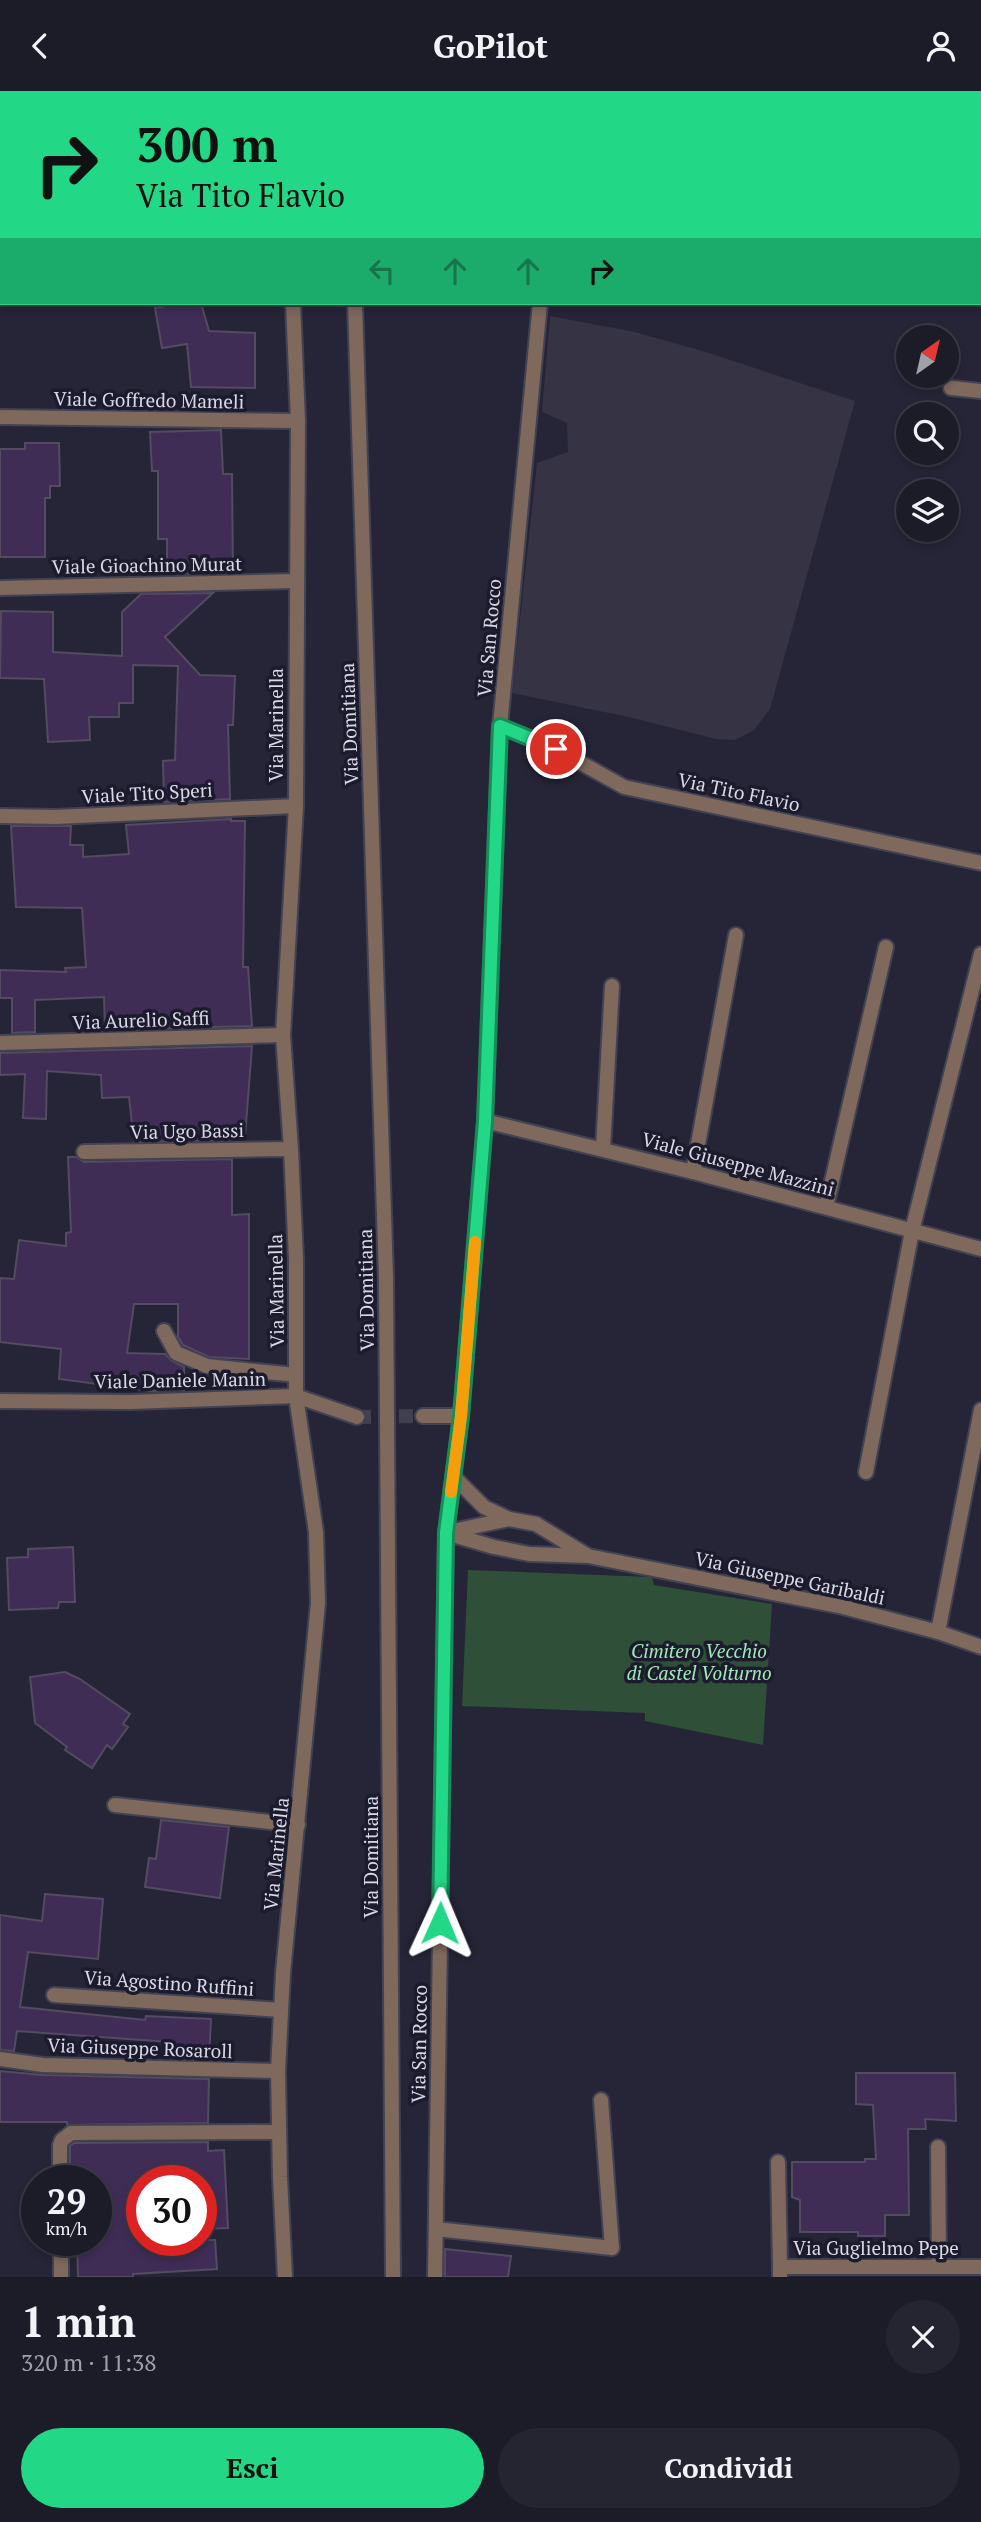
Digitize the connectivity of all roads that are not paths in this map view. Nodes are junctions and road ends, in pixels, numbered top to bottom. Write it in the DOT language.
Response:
graph roads {
  1 [pos="293,305"];
  2 [pos="355,305"];
  3 [pos="540,305"];
  4 [pos="959,389"];
  5 [pos="981,391"];
  6 [pos="0,417"];
  7 [pos="298,421"];
  8 [pos="296,581"];
  9 [pos="0,588"];
  10 [pos="500,726"];
  11 [pos="296,806"];
  12 [pos="0,816"];
  13 [pos="981,863"];
  14 [pos="736,935"];
  15 [pos="886,947"];
  16 [pos="981,954"];
  17 [pos="612,986"];
  18 [pos="283,1035"];
  19 [pos="0,1043"];
  20 [pos="485,1121"];
  21 [pos="291,1149"];
  22 [pos="603,1149"];
  23 [pos="84,1152"];
  24 [pos="693,1172"];
  25 [pos="826,1207"];
  26 [pos="912,1231"];
  27 [pos="981,1249"];
  28 [pos="164,1331"];
  29 [pos="296,1375"];
  30 [pos="296,1396"];
  31 [pos="0,1401"];
  32 [pos="981,1410"];
  33 [pos="423,1416"];
  34 [pos="461,1416"];
  35 [pos="357,1417"];
  36 [pos="866,1472"];
  37 [pos="453,1476"];
  38 [pos="509,1519"];
  39 [pos="446,1533"];
  40 [pos="588,1556"];
  41 [pos="938,1632"];
  42 [pos="981,1647"];
  43 [pos="115,1805"];
  44 [pos="298,1825"];
  45 [pos="54,1995"];
  46 [pos="281,2010"];
  47 [pos="0,2059"];
  48 [pos="278,2071"];
  49 [pos="601,2099"];
  50 [pos="279,2132"];
  51 [pos="939,2147"];
  52 [pos="778,2162"];
  53 [pos="60,2165"];
  54 [pos="436,2229"];
  55 [pos="61,2256"];
  56 [pos="981,2266"];
  57 [pos="939,2267"];
  58 [pos="780,2272"];
  59 [pos="61,2277"];
  60 [pos="285,2277"];
  61 [pos="393,2277"];
  62 [pos="435,2277"];
  1 -- 7 [label="street, Via Marinella"];
  2 -- 61 [label="street, Via Domitiana"];
  3 -- 10 [label="street, Via San Rocco"];
  4 -- 5 [label="street"];
  6 -- 7 [label="street, Viale Goffredo Mameli"];
  7 -- 8 [label="street, Via Marinella"];
  8 -- 9 [label="street, Viale Gioachino Murat"];
  8 -- 11 [label="street, Via Marinella"];
  10 -- 13 [label="street, Via Tito Flavio"];
  10 -- 20 [label="street, Via San Rocco"];
  11 -- 12 [label="street, Viale Tito Speri"];
  11 -- 18 [label="street, Via Marinella"];
  14 -- 24 [label="street"];
  15 -- 25 [label="street"];
  16 -- 26 [label="street"];
  17 -- 22 [label="street"];
  18 -- 19 [label="street, Via Aurelio Saffi"];
  18 -- 21 [label="street, Via Marinella"];
  20 -- 22 [label="street, Viale Giuseppe Mazzini"];
  20 -- 34 [label="street, Via San Rocco"];
  21 -- 23 [label="street, Via Ugo Bassi"];
  21 -- 29 [label="street, Via Marinella"];
  22 -- 24 [label="street, Viale Giuseppe Mazzini"];
  24 -- 25 [label="street, Viale Giuseppe Mazzini"];
  25 -- 26 [label="street, Viale Giuseppe Mazzini"];
  26 -- 27 [label="street, Viale Giuseppe Mazzini"];
  26 -- 36 [label="street"];
  28 -- 29 [label="street"];
  29 -- 30 [label="street, Via Marinella"];
  30 -- 31 [label="street, Viale Daniele Manin"];
  30 -- 35 [label="street, Viale Daniele Manin"];
  30 -- 44 [label="street, Via Marinella"];
  32 -- 41 [label="street"];
  33 -- 34 [label="street"];
  34 -- 37 [label="street, Via San Rocco"];
  37 -- 38 [label="street, Via Giuseppe Garibaldi"];
  37 -- 39 [label="street, Via San Rocco"];
  38 -- 39 [label="street, Via Giuseppe Garibaldi"];
  38 -- 40 [label="street, Via Giuseppe Garibaldi"];
  39 -- 40 [label="street, Via Giuseppe Garibaldi"];
  39 -- 54 [label="street, Via San Rocco"];
  40 -- 41 [label="street, Via Giuseppe Garibaldi"];
  41 -- 42 [label="street, Via Giuseppe Garibaldi"];
  43 -- 44 [label="street"];
  44 -- 46 [label="street, Via Marinella"];
  45 -- 46 [label="street, Via Agostino Ruffini"];
  46 -- 48 [label="street, Via Marinella"];
  47 -- 48 [label="street, Via Giuseppe Rosaroll"];
  48 -- 50 [label="street, Via Marinella"];
  49 -- 54 [label="street"];
  50 -- 53 [label="street"];
  50 -- 60 [label="street, Via Marinella"];
  51 -- 57 [label="street"];
  52 -- 58 [label="street"];
  54 -- 62 [label="street, Via San Rocco"];
  55 -- 59 [label="street"];
  56 -- 57 [label="street, Via Guglielmo Pepe"];
  57 -- 58 [label="street, Via Guglielmo Pepe"];
}
